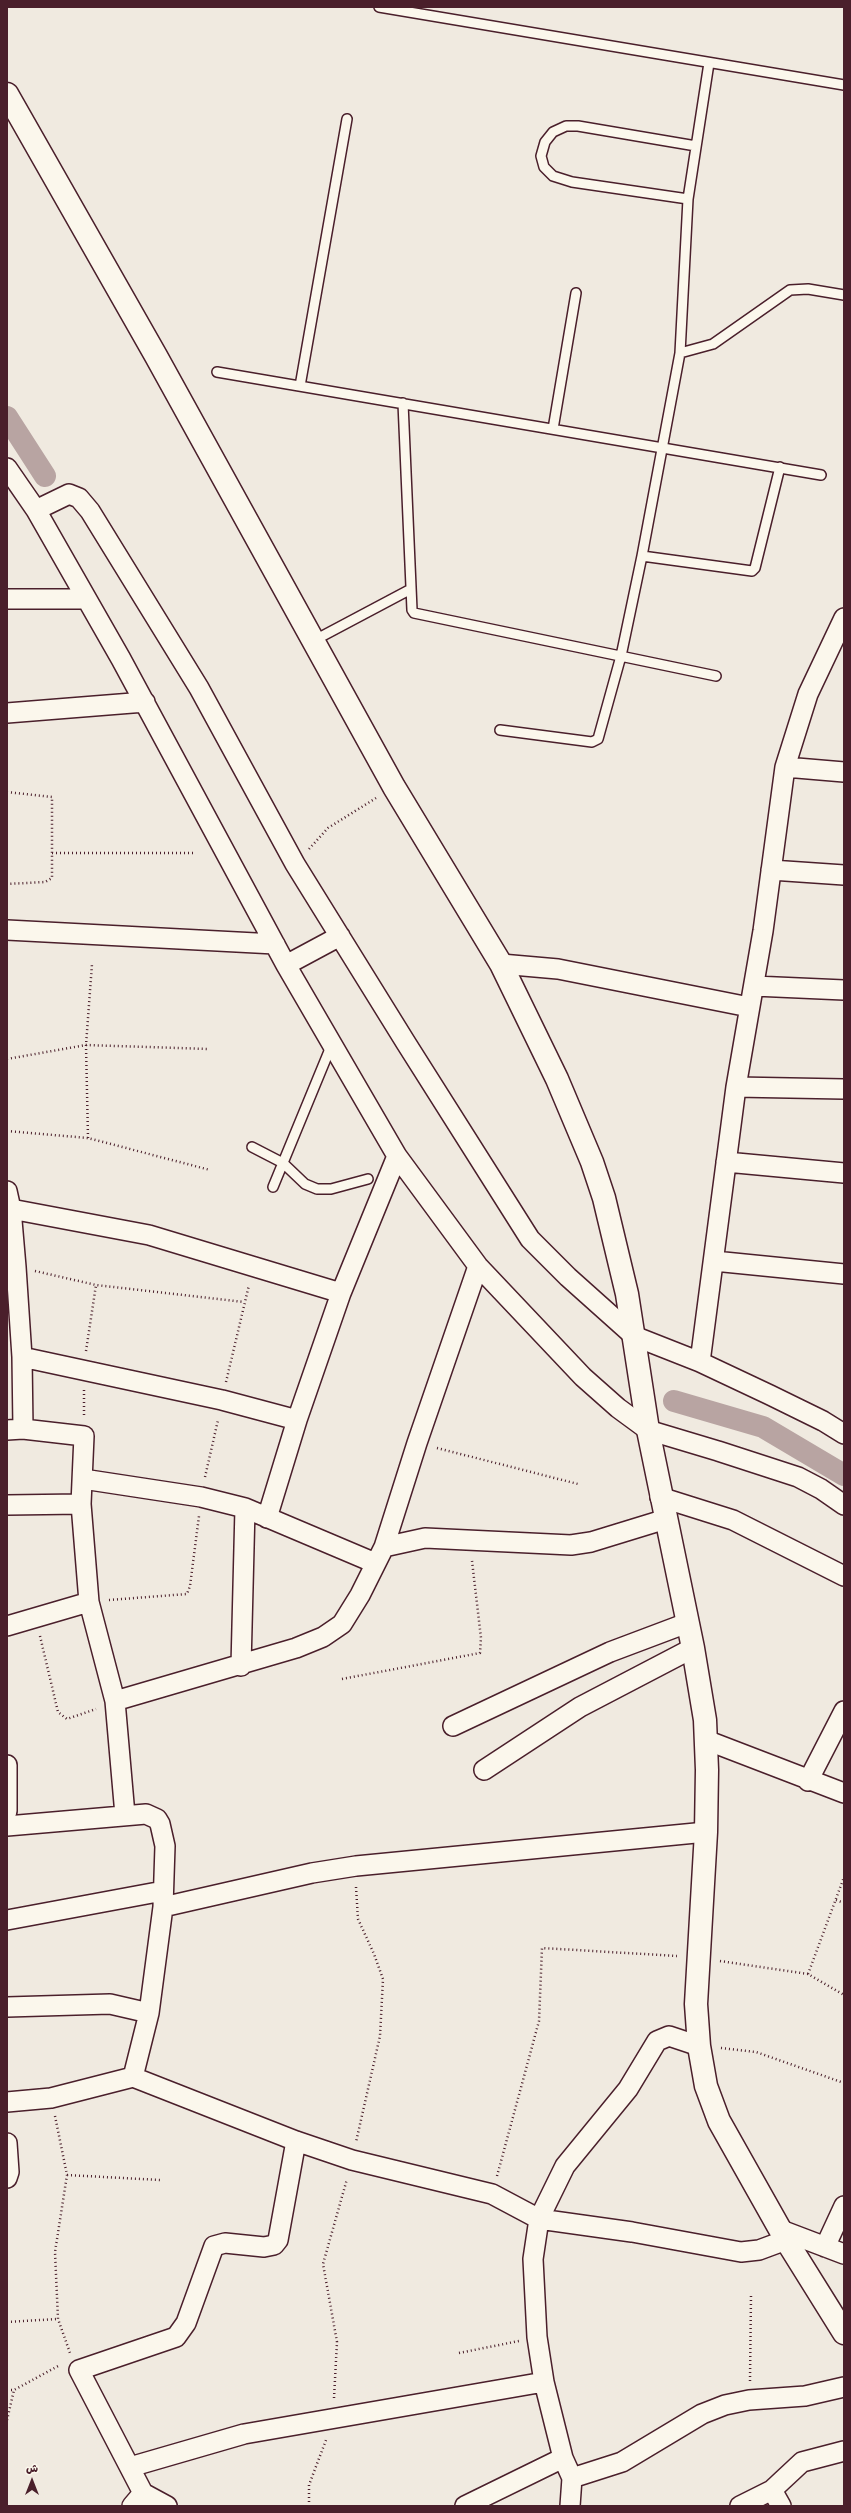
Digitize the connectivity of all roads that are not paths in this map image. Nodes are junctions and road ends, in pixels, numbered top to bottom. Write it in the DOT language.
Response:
graph roads {
  1 [pos="379,7"];
  2 [pos="709,63"];
  3 [pos="844,86"];
  4 [pos="7,94"];
  5 [pos="348,119"];
  6 [pos="696,146"];
  7 [pos="688,199"];
  8 [pos="576,293"];
  9 [pos="844,295"];
  10 [pos="680,353"];
  11 [pos="218,372"];
  12 [pos="300,386"];
  13 [pos="403,403"];
  14 [pos="553,429"];
  15 [pos="662,448"];
  16 [pos="780,468"];
  17 [pos="821,475"];
  18 [pos="9,476"];
  19 [pos="36,510"];
  20 [pos="642,556"];
  21 [pos="411,589"];
  22 [pos="7,599"];
  23 [pos="86,599"];
  24 [pos="844,618"];
  25 [pos="313,641"];
  26 [pos="621,656"];
  27 [pos="716,676"];
  28 [pos="145,702"];
  29 [pos="7,713"];
  30 [pos="500,730"];
  31 [pos="785,767"];
  32 [pos="844,772"];
  33 [pos="771,870"];
  34 [pos="844,876"];
  35 [pos="7,930"];
  36 [pos="340,936"];
  37 [pos="275,944"];
  38 [pos="501,964"];
  39 [pos="286,965"];
  40 [pos="754,986"];
  41 [pos="844,990"];
  42 [pos="749,1007"];
  43 [pos="333,1043"];
  44 [pos="736,1087"];
  45 [pos="844,1089"];
  46 [pos="252,1147"];
  47 [pos="398,1156"];
  48 [pos="726,1162"];
  49 [pos="283,1163"];
  50 [pos="844,1172"];
  51 [pos="368,1179"];
  52 [pos="274,1187"];
  53 [pos="9,1200"];
  54 [pos="10,1234"];
  55 [pos="714,1261"];
  56 [pos="478,1266"];
  57 [pos="844,1274"];
  58 [pos="341,1293"];
  59 [pos="634,1336"];
  60 [pos="22,1357"];
  61 [pos="700,1362"];
  62 [pos="297,1420"];
  63 [pos="15,1430"];
  64 [pos="648,1430"];
  65 [pos="844,1434"];
  66 [pos="83,1479"];
  67 [pos="660,1497"];
  68 [pos="82,1504"];
  69 [pos="7,1505"];
  70 [pos="844,1505"];
  71 [pos="245,1508"];
  72 [pos="268,1518"];
  73 [pos="666,1519"];
  74 [pos="384,1547"];
  75 [pos="375,1563"];
  76 [pos="844,1576"];
  77 [pos="89,1602"];
  78 [pos="687,1623"];
  79 [pos="7,1626"];
  80 [pos="693,1648"];
  81 [pos="241,1666"];
  82 [pos="115,1702"];
  83 [pos="844,1711"];
  84 [pos="454,1726"];
  85 [pos="706,1740"];
  86 [pos="7,1766"];
  87 [pos="484,1770"];
  88 [pos="808,1781"];
  89 [pos="844,1793"];
  90 [pos="7,1811"];
  91 [pos="125,1815"];
  92 [pos="7,1826"];
  93 [pos="706,1832"];
  94 [pos="163,1899"];
  95 [pos="7,1920"];
  96 [pos="7,2007"];
  97 [pos="150,2013"];
  98 [pos="699,2046"];
  99 [pos="133,2077"];
  100 [pos="7,2102"];
  101 [pos="296,2142"];
  102 [pos="7,2143"];
  103 [pos="7,2178"];
  104 [pos="844,2206"];
  105 [pos="539,2219"];
  106 [pos="783,2235"];
  107 [pos="825,2247"];
  108 [pos="844,2254"];
  109 [pos="844,2333"];
  110 [pos="544,2382"];
  111 [pos="844,2387"];
  112 [pos="844,2451"];
  113 [pos="563,2458"];
  114 [pos="130,2467"];
  115 [pos="572,2478"];
  116 [pos="776,2498"];
  117 [pos="138,2500"];
  118 [pos="167,2506"];
  119 [pos="465,2506"];
  120 [pos="570,2506"];
  121 [pos="740,2506"];
  1 -- 2 [label="lane"];
  2 -- 3 [label="lane"];
  2 -- 6 [label="lane"];
  4 -- 25 [label="main road"];
  5 -- 12 [label="lane"];
  6 -- 7 [label="lane"];
  6 -- 7 [label="lane"];
  7 -- 10 [label="lane"];
  8 -- 14 [label="lane"];
  9 -- 10 [label="lane"];
  10 -- 15 [label="lane"];
  11 -- 12 [label="lane"];
  12 -- 13 [label="lane"];
  13 -- 14 [label="lane"];
  13 -- 21 [label="lane"];
  14 -- 15 [label="lane"];
  15 -- 16 [label="lane"];
  15 -- 20 [label="lane"];
  16 -- 17 [label="lane"];
  16 -- 20 [label="lane"];
  18 -- 19 [label="street"];
  19 -- 23 [label="street"];
  19 -- 36 [label="street"];
  20 -- 26 [label="lane"];
  21 -- 25 [label="lane"];
  21 -- 26 [label="lane"];
  22 -- 23 [label="street"];
  23 -- 28 [label="street"];
  24 -- 31 [label="street"];
  25 -- 38 [label="main road"];
  26 -- 27 [label="lane"];
  26 -- 30 [label="lane"];
  28 -- 29 [label="street"];
  28 -- 37 [label="street"];
  31 -- 32 [label="street"];
  31 -- 33 [label="street"];
  33 -- 34 [label="street"];
  33 -- 40 [label="street"];
  35 -- 37 [label="street"];
  36 -- 39 [label="street"];
  36 -- 59 [label="street"];
  37 -- 39 [label="street"];
  38 -- 42 [label="street"];
  38 -- 59 [label="main road"];
  39 -- 43 [label="street"];
  40 -- 41 [label="street"];
  40 -- 42 [label="street"];
  42 -- 44 [label="street"];
  43 -- 47 [label="street"];
  43 -- 49 [label="lane"];
  44 -- 45 [label="street"];
  44 -- 48 [label="street"];
  46 -- 49 [label="lane"];
  47 -- 56 [label="street"];
  47 -- 58 [label="street"];
  48 -- 50 [label="street"];
  48 -- 55 [label="street"];
  49 -- 51 [label="lane"];
  49 -- 52 [label="lane"];
  53 -- 54 [label="street"];
  53 -- 58 [label="street"];
  54 -- 60 [label="street"];
  55 -- 57 [label="street"];
  55 -- 61 [label="street"];
  56 -- 64 [label="street"];
  56 -- 74 [label="street"];
  58 -- 62 [label="street"];
  59 -- 61 [label="street"];
  59 -- 64 [label="main road"];
  60 -- 62 [label="street"];
  60 -- 63 [label="street"];
  61 -- 65 [label="street"];
  62 -- 72 [label="street"];
  63 -- 66 [label="street"];
  64 -- 67 [label="main road"];
  64 -- 70 [label="street"];
  66 -- 68 [label="street"];
  66 -- 71 [label="street"];
  67 -- 73 [label="main road"];
  67 -- 76 [label="street"];
  68 -- 69 [label="street"];
  68 -- 77 [label="street"];
  71 -- 72 [label="street"];
  71 -- 81 [label="street"];
  72 -- 75 [label="street"];
  73 -- 74 [label="street"];
  73 -- 78 [label="main road"];
  74 -- 75 [label="street"];
  75 -- 81 [label="street"];
  77 -- 79 [label="street"];
  77 -- 82 [label="street"];
  78 -- 80 [label="main road"];
  78 -- 84 [label="street"];
  80 -- 85 [label="main road"];
  80 -- 87 [label="street"];
  81 -- 82 [label="street"];
  82 -- 91 [label="street"];
  83 -- 88 [label="street"];
  85 -- 88 [label="street"];
  85 -- 93 [label="main road"];
  86 -- 90 [label="street"];
  88 -- 89 [label="street"];
  91 -- 92 [label="street"];
  91 -- 94 [label="street"];
  93 -- 94 [label="street"];
  93 -- 98 [label="main road"];
  94 -- 95 [label="street"];
  94 -- 97 [label="street"];
  96 -- 97 [label="street"];
  97 -- 99 [label="street"];
  98 -- 105 [label="street"];
  98 -- 106 [label="main road"];
  99 -- 100 [label="street"];
  99 -- 101 [label="street"];
  101 -- 105 [label="street"];
  101 -- 114 [label="street"];
  102 -- 103 [label="street"];
  104 -- 107 [label="street"];
  105 -- 106 [label="street"];
  105 -- 110 [label="street"];
  106 -- 107 [label="street"];
  106 -- 109 [label="main road"];
  107 -- 108 [label="street"];
  110 -- 113 [label="street"];
  110 -- 114 [label="street"];
  111 -- 115 [label="street"];
  112 -- 116 [label="street"];
  113 -- 115 [label="street"];
  113 -- 119 [label="street"];
  114 -- 117 [label="street"];
  115 -- 120 [label="street"];
  116 -- 121 [label="street"];
  117 -- 118 [label="street"];
}
